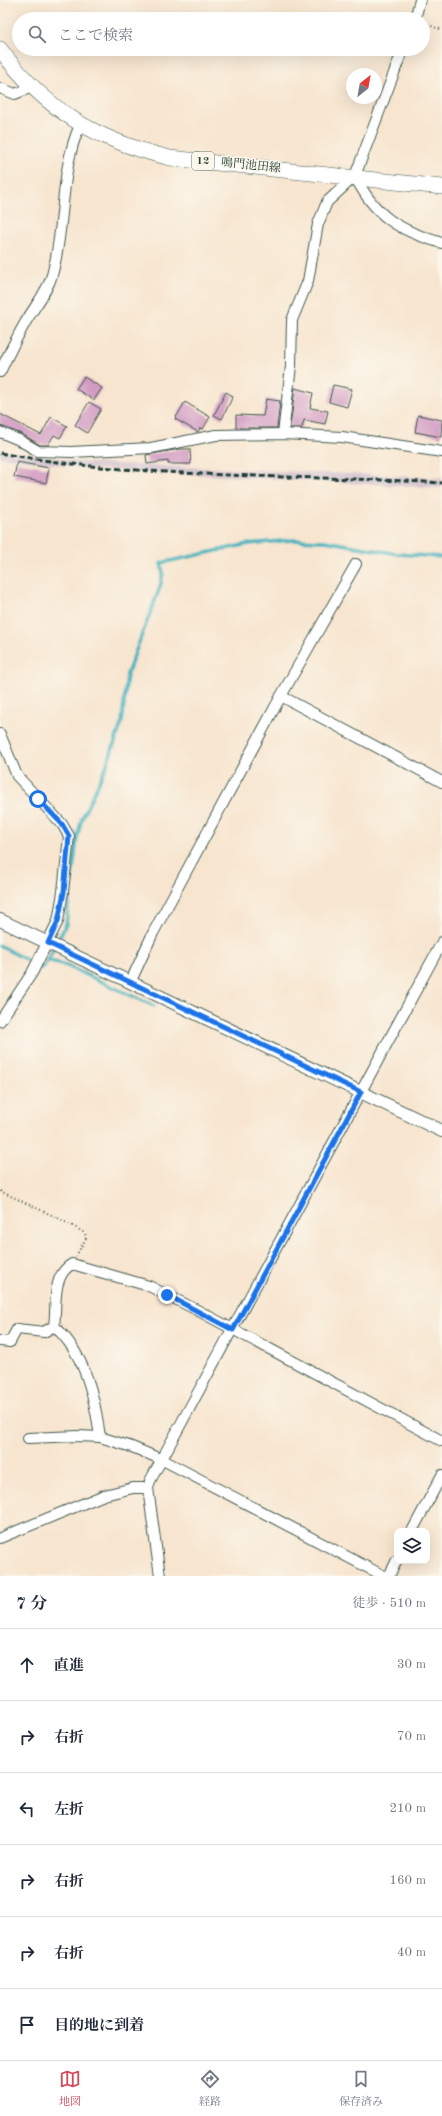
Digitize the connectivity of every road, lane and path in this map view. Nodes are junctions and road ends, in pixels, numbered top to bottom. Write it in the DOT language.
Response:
graph roads {
  1 [pos="420,0"];
  2 [pos="417,12"];
  3 [pos="430,26"];
  4 [pos="442,30"];
  5 [pos="0,49"];
  6 [pos="400,56"];
  7 [pos="32,87"];
  8 [pos="0,88"];
  9 [pos="80,125"];
  10 [pos="355,176"];
  11 [pos="442,187"];
  12 [pos="442,243"];
  13 [pos="0,372"];
  14 [pos="0,432"];
  15 [pos="284,434"];
  16 [pos="442,452"];
  17 [pos="356,564"];
  18 [pos="282,696"];
  19 [pos="0,734"];
  20 [pos="442,782"];
  21 [pos="0,920"];
  22 [pos="442,942"];
  23 [pos="53,945"];
  24 [pos="130,983"];
  25 [pos="0,1021"];
  26 [pos="361,1092"];
  27 [pos="442,1131"];
  28 [pos="0,1191"];
  29 [pos="72,1264"];
  30 [pos="54,1326"];
  31 [pos="233,1330"];
  32 [pos="0,1341"];
  33 [pos="100,1437"];
  34 [pos="28,1438"];
  35 [pos="442,1441"];
  36 [pos="163,1460"];
  37 [pos="442,1475"];
  38 [pos="148,1488"];
  39 [pos="414,1528"];
  40 [pos="0,1538"];
  41 [pos="395,1564"];
  42 [pos="160,1576"];
  43 [pos="384,1576"];
  44 [pos="389,1576"];
  1 -- 2 [label="street"];
  3 -- 4 [label="path"];
  5 -- 7 [label="main road, 鳴門池田線 / 12"];
  6 -- 10 [label="street"];
  7 -- 8 [label="street"];
  7 -- 9 [label="main road, 鳴門池田線 / 12"];
  9 -- 10 [label="main road, 鳴門池田線 / 12"];
  9 -- 13 [label="street"];
  10 -- 11 [label="main road, 鳴門池田線 / 12"];
  10 -- 12 [label="street"];
  10 -- 15 [label="street"];
  14 -- 15 [label="street"];
  15 -- 16 [label="street"];
  17 -- 18 [label="street"];
  18 -- 20 [label="street"];
  18 -- 24 [label="street"];
  19 -- 23 [label="street"];
  21 -- 23 [label="street"];
  22 -- 26 [label="street"];
  23 -- 24 [label="street"];
  23 -- 25 [label="street"];
  24 -- 26 [label="street"];
  26 -- 27 [label="street"];
  26 -- 31 [label="street"];
  28 -- 29 [label="path"];
  29 -- 30 [label="street"];
  29 -- 31 [label="street"];
  30 -- 32 [label="street"];
  30 -- 33 [label="street"];
  31 -- 35 [label="street"];
  31 -- 36 [label="street"];
  33 -- 34 [label="street"];
  33 -- 36 [label="street"];
  36 -- 38 [label="street"];
  36 -- 43 [label="street"];
  37 -- 39 [label="street"];
  38 -- 40 [label="street"];
  38 -- 42 [label="street"];
  41 -- 44 [label="street"];
}
